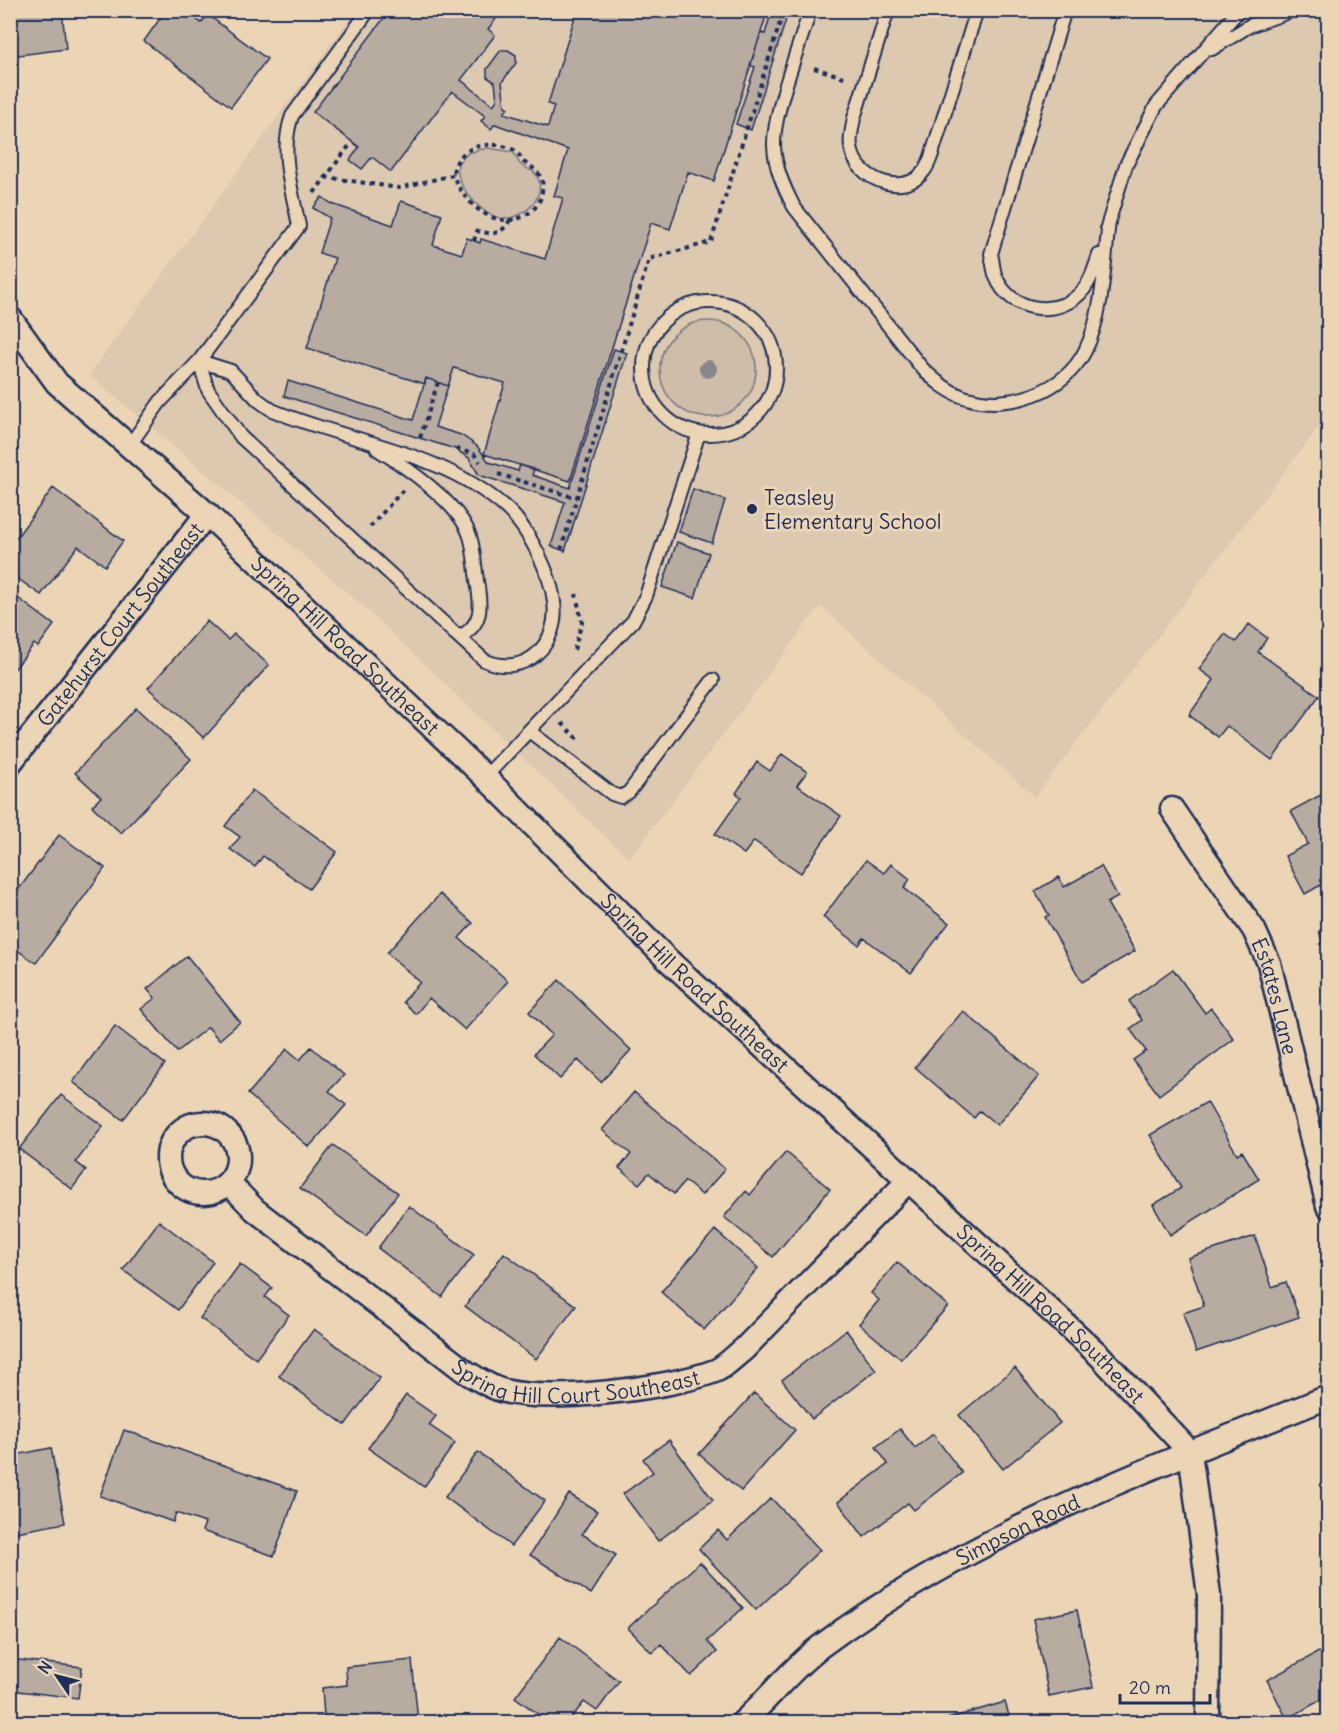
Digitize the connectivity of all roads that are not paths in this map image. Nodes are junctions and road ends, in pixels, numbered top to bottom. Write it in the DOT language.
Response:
graph roads {
  1 [pos="369,10"];
  2 [pos="810,10"];
  3 [pos="888,10"];
  4 [pos="977,10"];
  5 [pos="1065,10"];
  6 [pos="1239,10"];
  7 [pos="1293,10"];
  8 [pos="1177,79"];
  9 [pos="1109,221"];
  10 [pos="10,318"];
  11 [pos="17,342"];
  12 [pos="199,361"];
  13 [pos="699,433"];
  14 [pos="362,439"];
  15 [pos="129,446"];
  16 [pos="207,514"];
  17 [pos="454,633"];
  18 [pos="713,680"];
  19 [pos="529,731"];
  20 [pos="10,763"];
  21 [pos="485,777"];
  22 [pos="1172,808"];
  23 [pos="909,1180"];
  24 [pos="229,1183"];
  25 [pos="1329,1206"];
  26 [pos="1329,1397"];
  27 [pos="1190,1452"];
  28 [pos="743,1722"];
  29 [pos="1208,1722"];
  1 -- 12 [label="lane"];
  2 -- 9 [label="lane"];
  3 -- 4 [label="lane"];
  5 -- 9 [label="lane"];
  6 -- 8 [label="lane"];
  7 -- 8 [label="lane"];
  8 -- 9 [label="lane"];
  10 -- 11 [label="street, Spring Hill Road Southeast"];
  11 -- 15 [label="street, Spring Hill Road Southeast"];
  12 -- 14 [label="lane"];
  12 -- 15 [label="lane"];
  12 -- 17 [label="lane"];
  13 -- 13 [label="lane"];
  13 -- 19 [label="lane"];
  14 -- 17 [label="lane"];
  14 -- 17 [label="lane"];
  15 -- 16 [label="street, Spring Hill Road Southeast"];
  16 -- 20 [label="street, Gatehurst Court Southeast"];
  16 -- 21 [label="street, Spring Hill Road Southeast"];
  18 -- 19 [label="lane"];
  19 -- 21 [label="lane"];
  21 -- 23 [label="street, Spring Hill Road Southeast"];
  22 -- 25 [label="street, Estates Lane"];
  23 -- 24 [label="street, Spring Hill Court Southeast"];
  23 -- 27 [label="street, Spring Hill Road Southeast"];
  26 -- 27 [label="street, Simpson Road"];
  27 -- 28 [label="street, Simpson Road"];
  27 -- 29 [label="street"];
}
